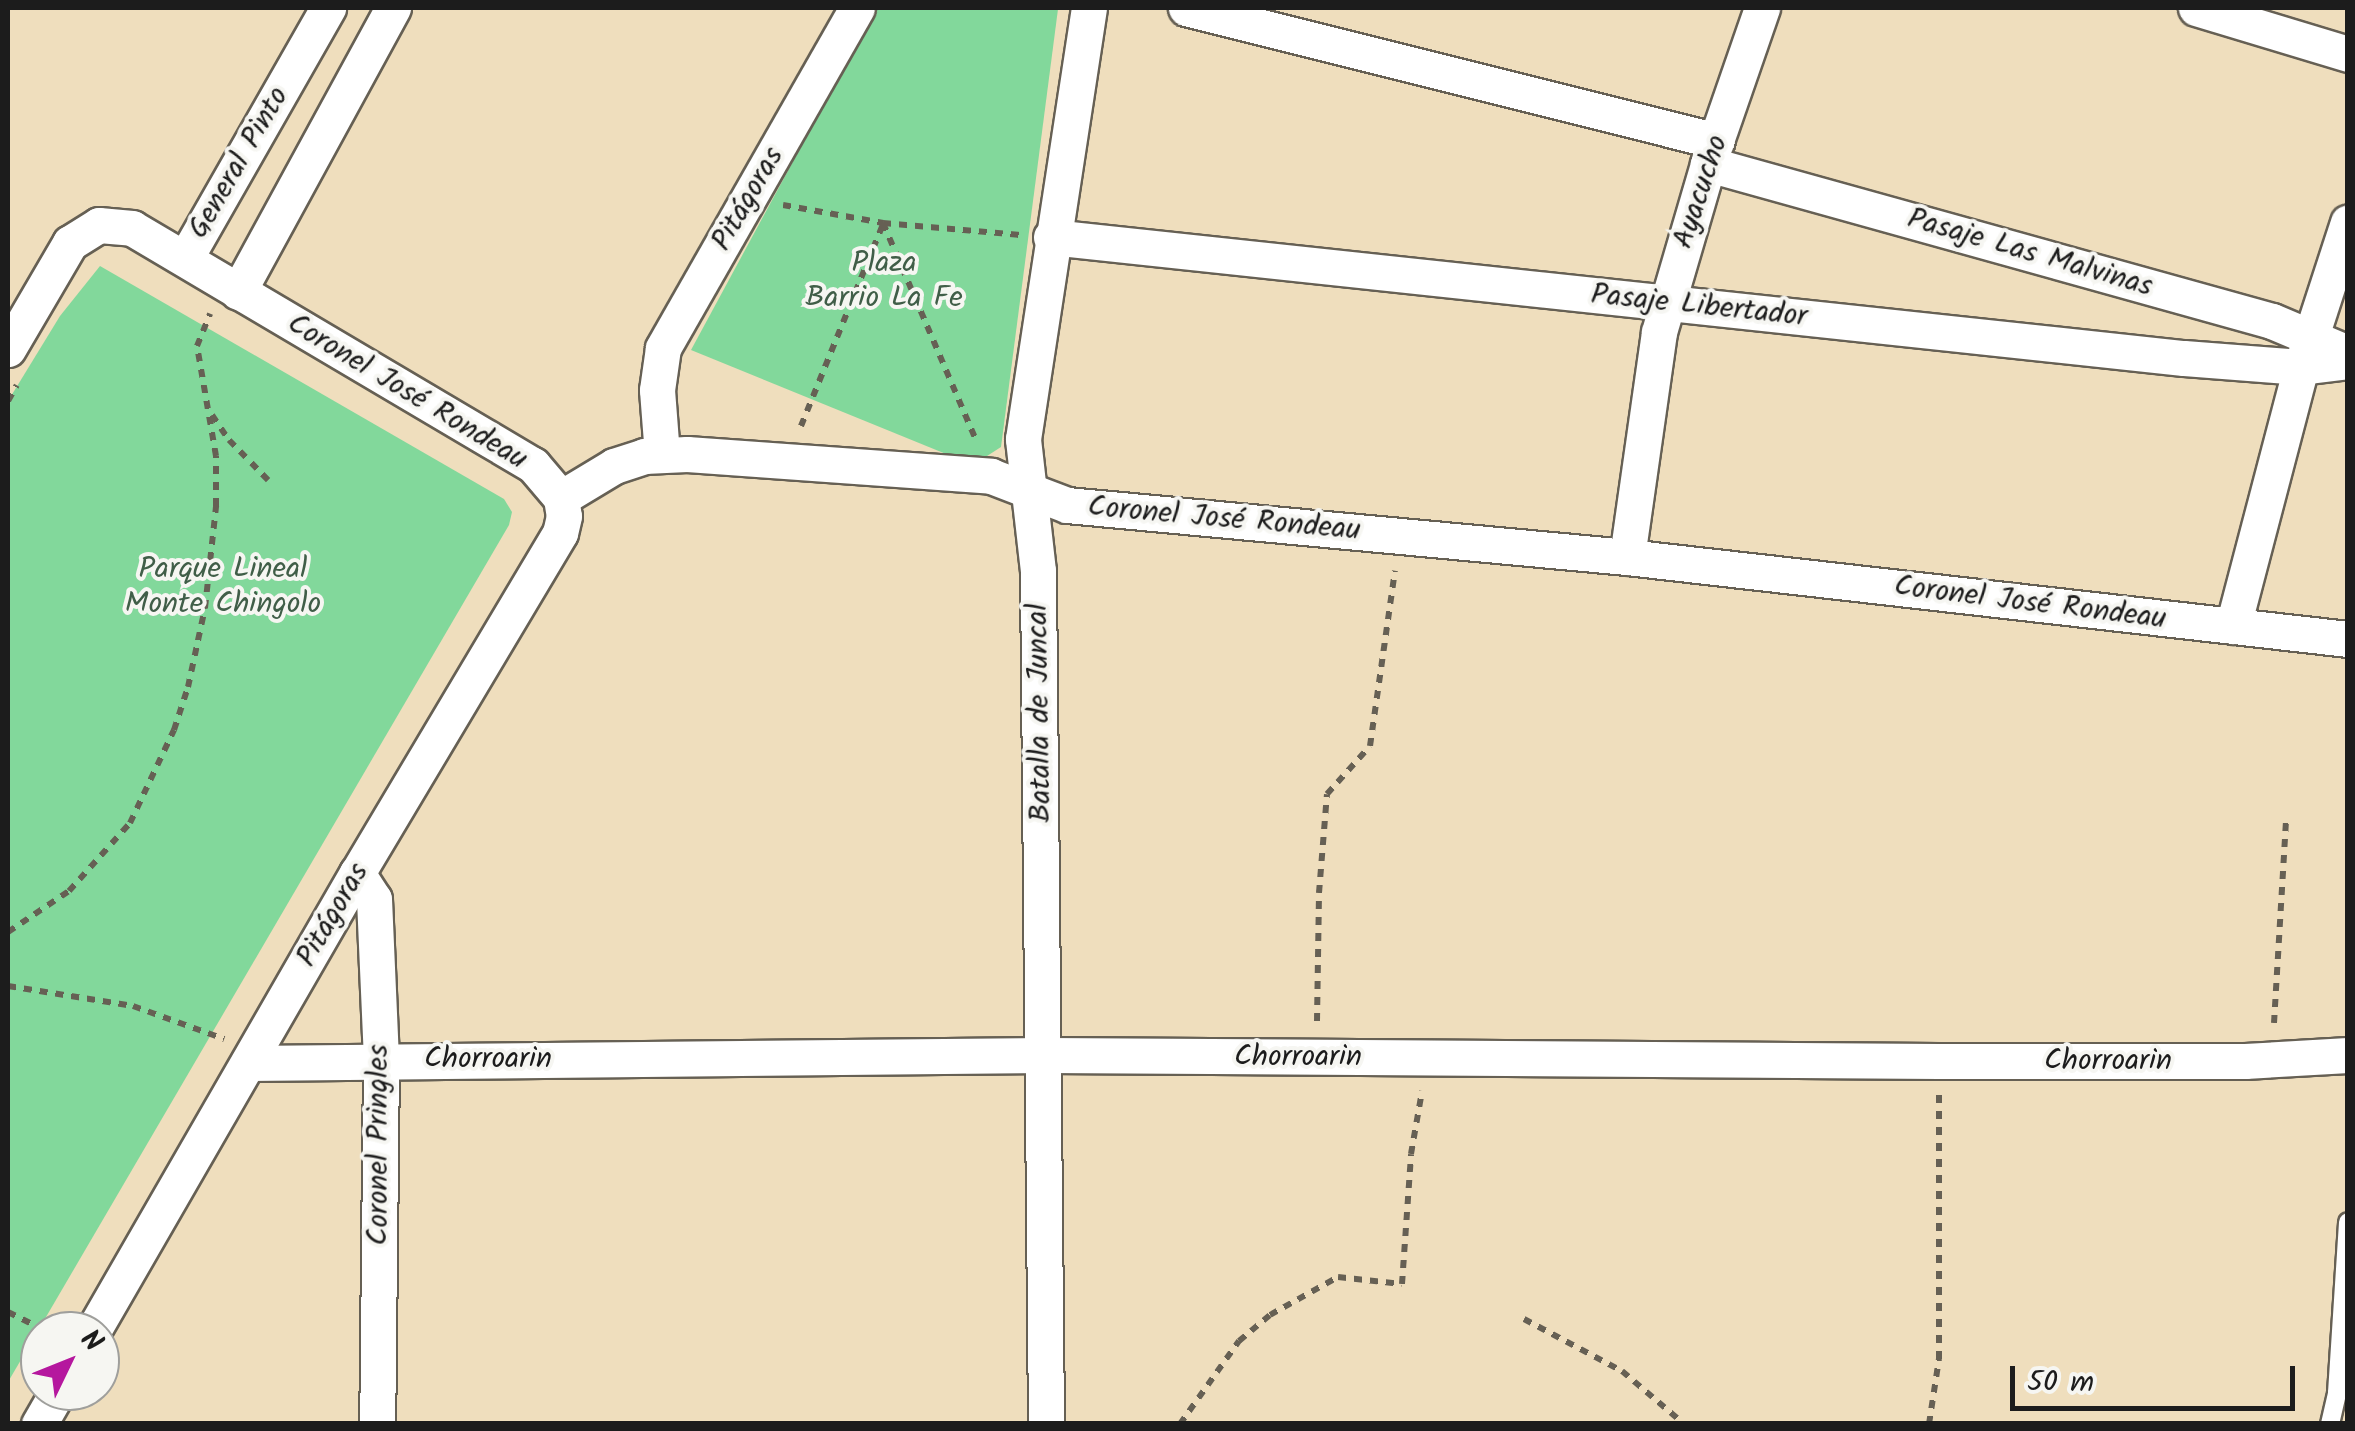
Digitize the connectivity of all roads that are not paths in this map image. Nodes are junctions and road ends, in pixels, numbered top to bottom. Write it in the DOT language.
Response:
graph roads {
  1 [pos="328,8"];
  2 [pos="393,8"];
  3 [pos="856,8"];
  4 [pos="1088,8"];
  5 [pos="1186,8"];
  6 [pos="1762,8"];
  7 [pos="2196,8"];
  8 [pos="2348,54"];
  9 [pos="1712,152"];
  10 [pos="2348,222"];
  11 [pos="1051,237"];
  12 [pos="186,257"];
  13 [pos="1666,302"];
  14 [pos="225,305"];
  15 [pos="2306,351"];
  16 [pos="2348,353"];
  17 [pos="17,358"];
  18 [pos="2348,361"];
  19 [pos="662,455"];
  20 [pos="1029,489"];
  21 [pos="561,498"];
  22 [pos="1627,557"];
  23 [pos="2234,626"];
  24 [pos="2348,639"];
  25 [pos="356,872"];
  26 [pos="237,1047"];
  27 [pos="1046,1055"];
  28 [pos="2348,1055"];
  29 [pos="381,1060"];
  30 [pos="2348,1222"];
  31 [pos="103,1311"];
  32 [pos="376,1424"];
  33 [pos="1046,1424"];
  34 [pos="2330,1424"];
  1 -- 12 [label="street, General Pinto"];
  2 -- 14 [label="street, General Pinto"];
  3 -- 19 [label="street, Pitágoras"];
  4 -- 11 [label="street, Batalla de Juncal"];
  5 -- 9 [label="street, Pasaje Las Malvinas"];
  6 -- 9 [label="street, Ayacucho"];
  7 -- 8 [label="street"];
  9 -- 13 [label="street, Ayacucho"];
  9 -- 15 [label="street, Pasaje Las Malvinas"];
  10 -- 15 [label="street"];
  11 -- 13 [label="street, Pasaje Libertador"];
  11 -- 20 [label="street, Batalla de Juncal"];
  12 -- 14 [label="street, Coronel José Rondeau"];
  12 -- 17 [label="street, General Pinto"];
  13 -- 15 [label="street, Pasaje Libertador"];
  13 -- 22 [label="street, Ayacucho"];
  14 -- 21 [label="street, Coronel José Rondeau"];
  15 -- 16 [label="street, Pasaje Las Malvinas"];
  15 -- 18 [label="street, Pasaje Libertador"];
  15 -- 23 [label="street"];
  19 -- 20 [label="street, Coronel José Rondeau"];
  19 -- 21 [label="street, Coronel José Rondeau"];
  20 -- 22 [label="street, Coronel José Rondeau"];
  20 -- 27 [label="street, Batalla de Juncal"];
  21 -- 25 [label="street, Pitágoras"];
  22 -- 23 [label="street, Coronel José Rondeau"];
  23 -- 24 [label="street, Coronel José Rondeau"];
  25 -- 26 [label="street, Pitágoras"];
  25 -- 29 [label="street, Coronel Pringles"];
  26 -- 29 [label="street, Chorroarin"];
  26 -- 31 [label="street, Pitágoras"];
  27 -- 28 [label="street, Chorroarin"];
  27 -- 29 [label="street, Chorroarin"];
  27 -- 33 [label="street, Batalla de Juncal"];
  29 -- 32 [label="street, Coronel Pringles"];
  30 -- 34 [label="lane"];
}
